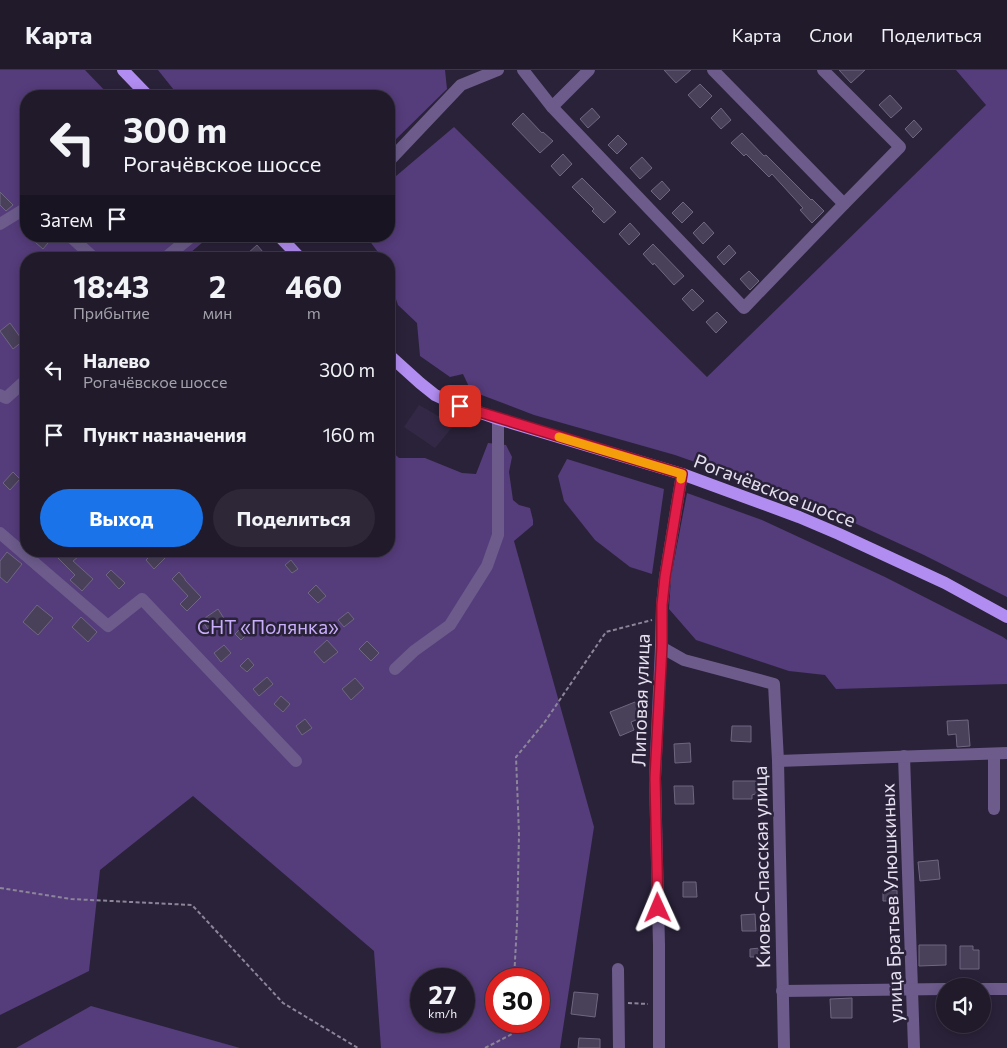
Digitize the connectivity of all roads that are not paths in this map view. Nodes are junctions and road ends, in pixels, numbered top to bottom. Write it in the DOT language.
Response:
graph roads {
  1 [pos="123,70"];
  2 [pos="498,70"];
  3 [pos="523,70"];
  4 [pos="589,70"];
  5 [pos="712,70"];
  6 [pos="824,70"];
  7 [pos="142,90"];
  8 [pos="552,107"];
  9 [pos="395,155"];
  10 [pos="844,204"];
  11 [pos="20,212"];
  12 [pos="0,224"];
  13 [pos="77,242"];
  14 [pos="185,242"];
  15 [pos="285,242"];
  16 [pos="87,252"];
  17 [pos="173,252"];
  18 [pos="295,252"];
  19 [pos="395,362"];
  20 [pos="20,385"];
  21 [pos="2,399"];
  22 [pos="498,419"];
  23 [pos="682,474"];
  24 [pos="0,533"];
  25 [pos="20,550"];
  26 [pos="28,557"];
  27 [pos="1007,617"];
  28 [pos="662,646"];
  29 [pos="396,669"];
  30 [pos="1001,753"];
  31 [pos="904,756"];
  32 [pos="296,761"];
  33 [pos="778,761"];
  34 [pos="994,809"];
  35 [pos="618,970"];
  36 [pos="1007,988"];
  37 [pos="913,989"];
  38 [pos="936,989"];
  39 [pos="991,989"];
  40 [pos="782,991"];
  41 [pos="619,1048"];
  42 [pos="659,1048"];
  43 [pos="784,1048"];
  44 [pos="914,1048"];
  1 -- 7 [label="main road"];
  2 -- 9 [label="street"];
  3 -- 8 [label="street"];
  4 -- 8 [label="street"];
  5 -- 10 [label="street"];
  6 -- 10 [label="street"];
  8 -- 10 [label="street"];
  11 -- 12 [label="street"];
  13 -- 16 [label="street"];
  14 -- 17 [label="street"];
  15 -- 18 [label="main road"];
  19 -- 22 [label="main road, Рогачёвское шоссе"];
  20 -- 21 [label="street"];
  22 -- 23 [label="main road, Рогачёвское шоссе"];
  22 -- 29 [label="street"];
  23 -- 27 [label="main road, Рогачёвское шоссе"];
  23 -- 28 [label="street, Липовая улица"];
  24 -- 25 [label="street"];
  26 -- 32 [label="street"];
  28 -- 33 [label="street, Киово-Спасская улица"];
  28 -- 42 [label="street, Липовая улица"];
  30 -- 31 [label="street"];
  30 -- 34 [label="street"];
  31 -- 33 [label="street"];
  31 -- 37 [label="street, улица Братьев Улюшкиных"];
  33 -- 40 [label="street, Киово-Спасская улица"];
  35 -- 41 [label="street"];
  36 -- 39 [label="street"];
  37 -- 38 [label="street"];
  37 -- 40 [label="street"];
  37 -- 44 [label="street, улица Братьев Улюшкиных"];
  40 -- 43 [label="street, Киово-Спасская улица"];
}
